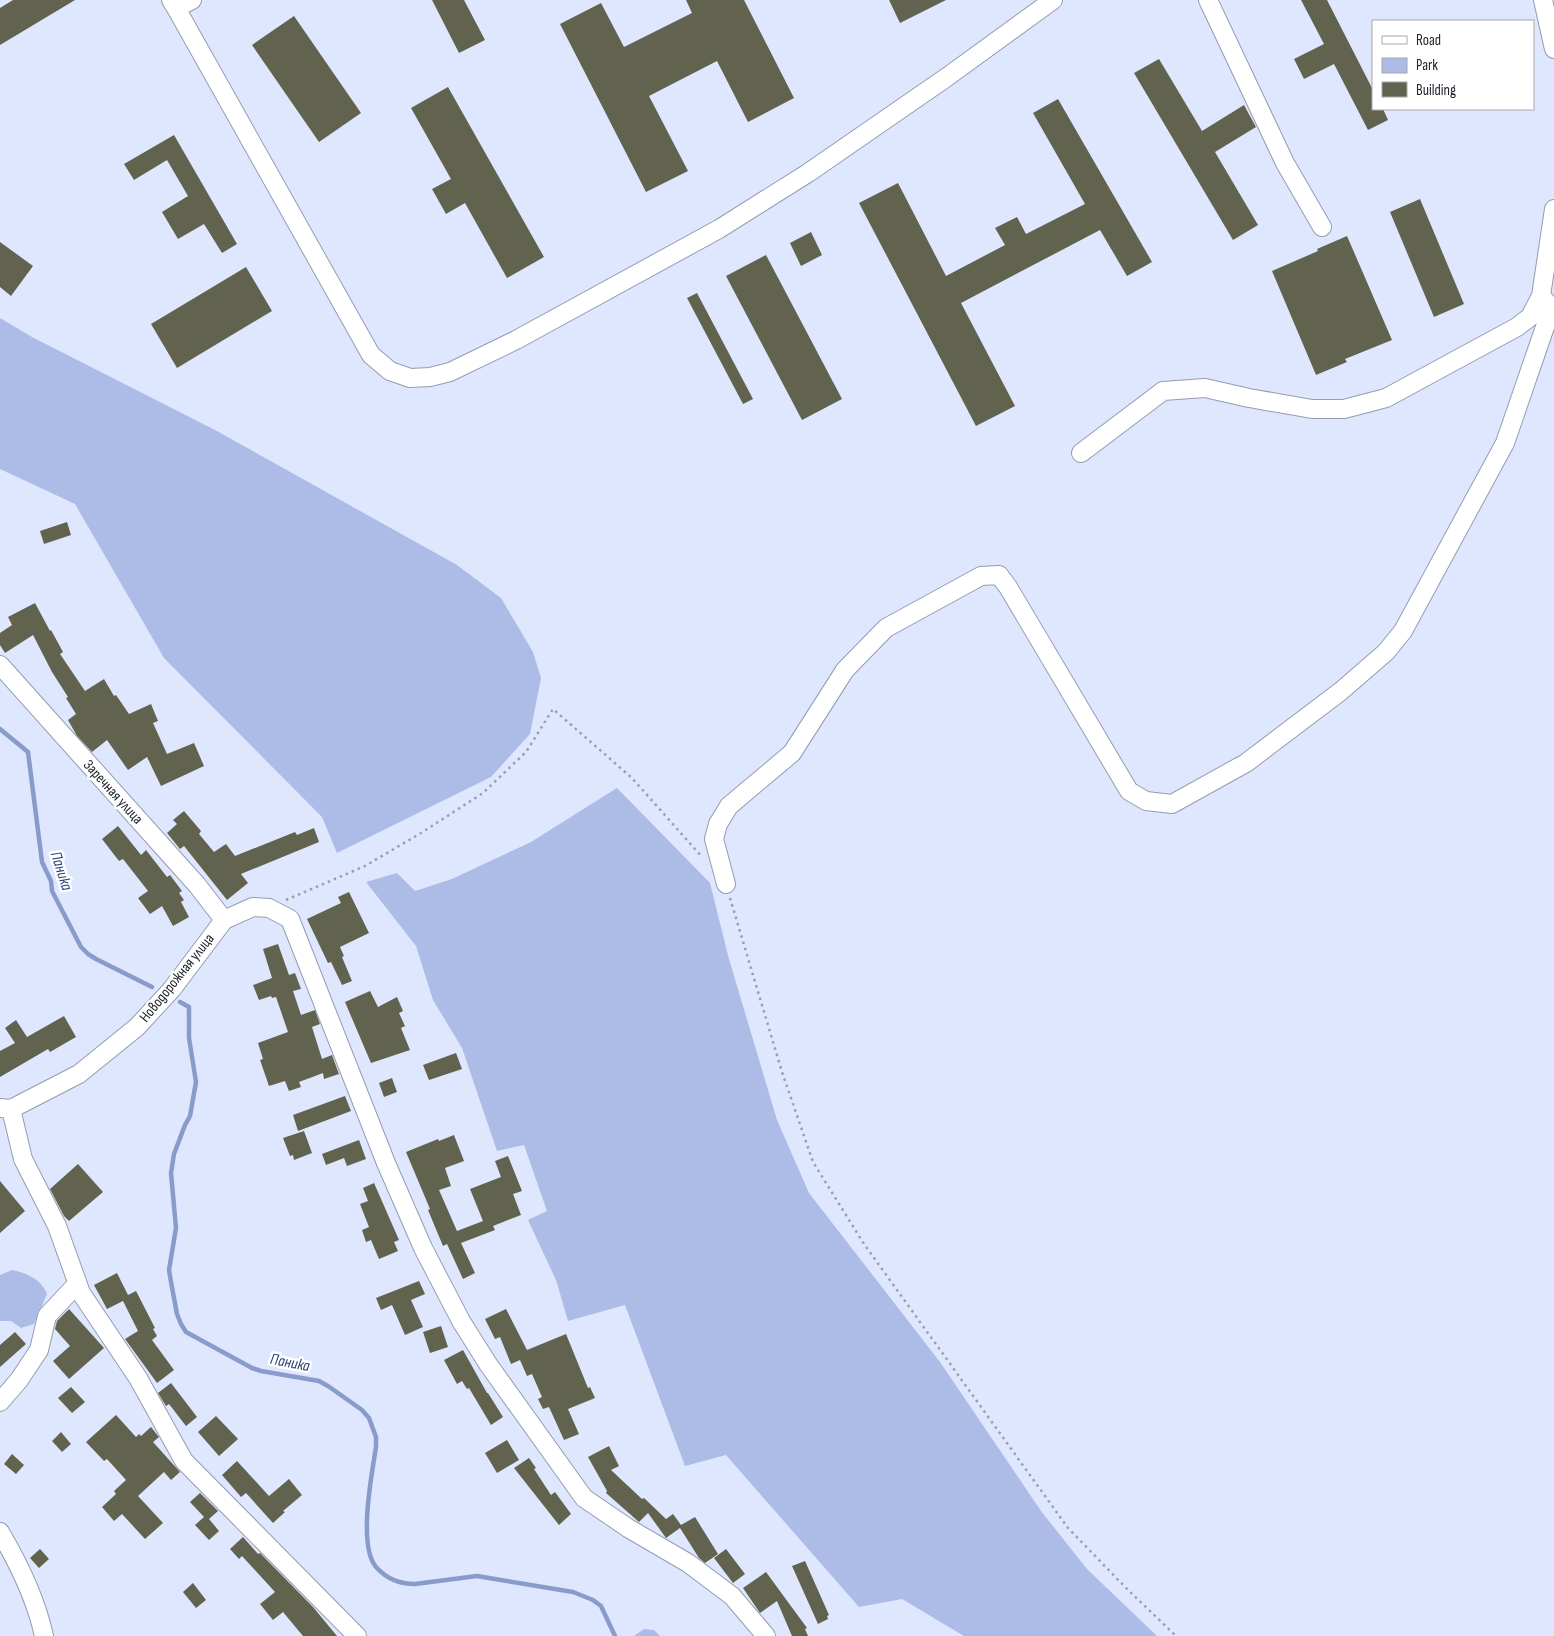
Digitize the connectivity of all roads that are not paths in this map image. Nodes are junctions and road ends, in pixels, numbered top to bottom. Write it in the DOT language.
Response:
graph roads {
  1 [pos="1053,0"];
  2 [pos="1208,0"];
  3 [pos="1543,0"];
  4 [pos="180,3"];
  5 [pos="1554,49"];
  6 [pos="1554,209"];
  7 [pos="1322,227"];
  8 [pos="1541,296"];
  9 [pos="1081,453"];
  10 [pos="0,665"];
  11 [pos="726,884"];
  12 [pos="224,920"];
  13 [pos="6,1109"];
  14 [pos="77,1284"];
  15 [pos="0,1402"];
  16 [pos="0,1532"];
  17 [pos="44,1636"];
  18 [pos="358,1636"];
  19 [pos="766,1636"];
  1 -- 4 [label="street"];
  2 -- 7 [label="street"];
  3 -- 5 [label="street"];
  6 -- 8 [label="street"];
  8 -- 9 [label="street"];
  8 -- 11 [label="street"];
  10 -- 12 [label="street, Заречная улица"];
  12 -- 13 [label="street, Новодорожная улица"];
  12 -- 19 [label="street"];
  13 -- 14 [label="street"];
  14 -- 15 [label="street"];
  14 -- 18 [label="street"];
  16 -- 17 [label="street"];
}
